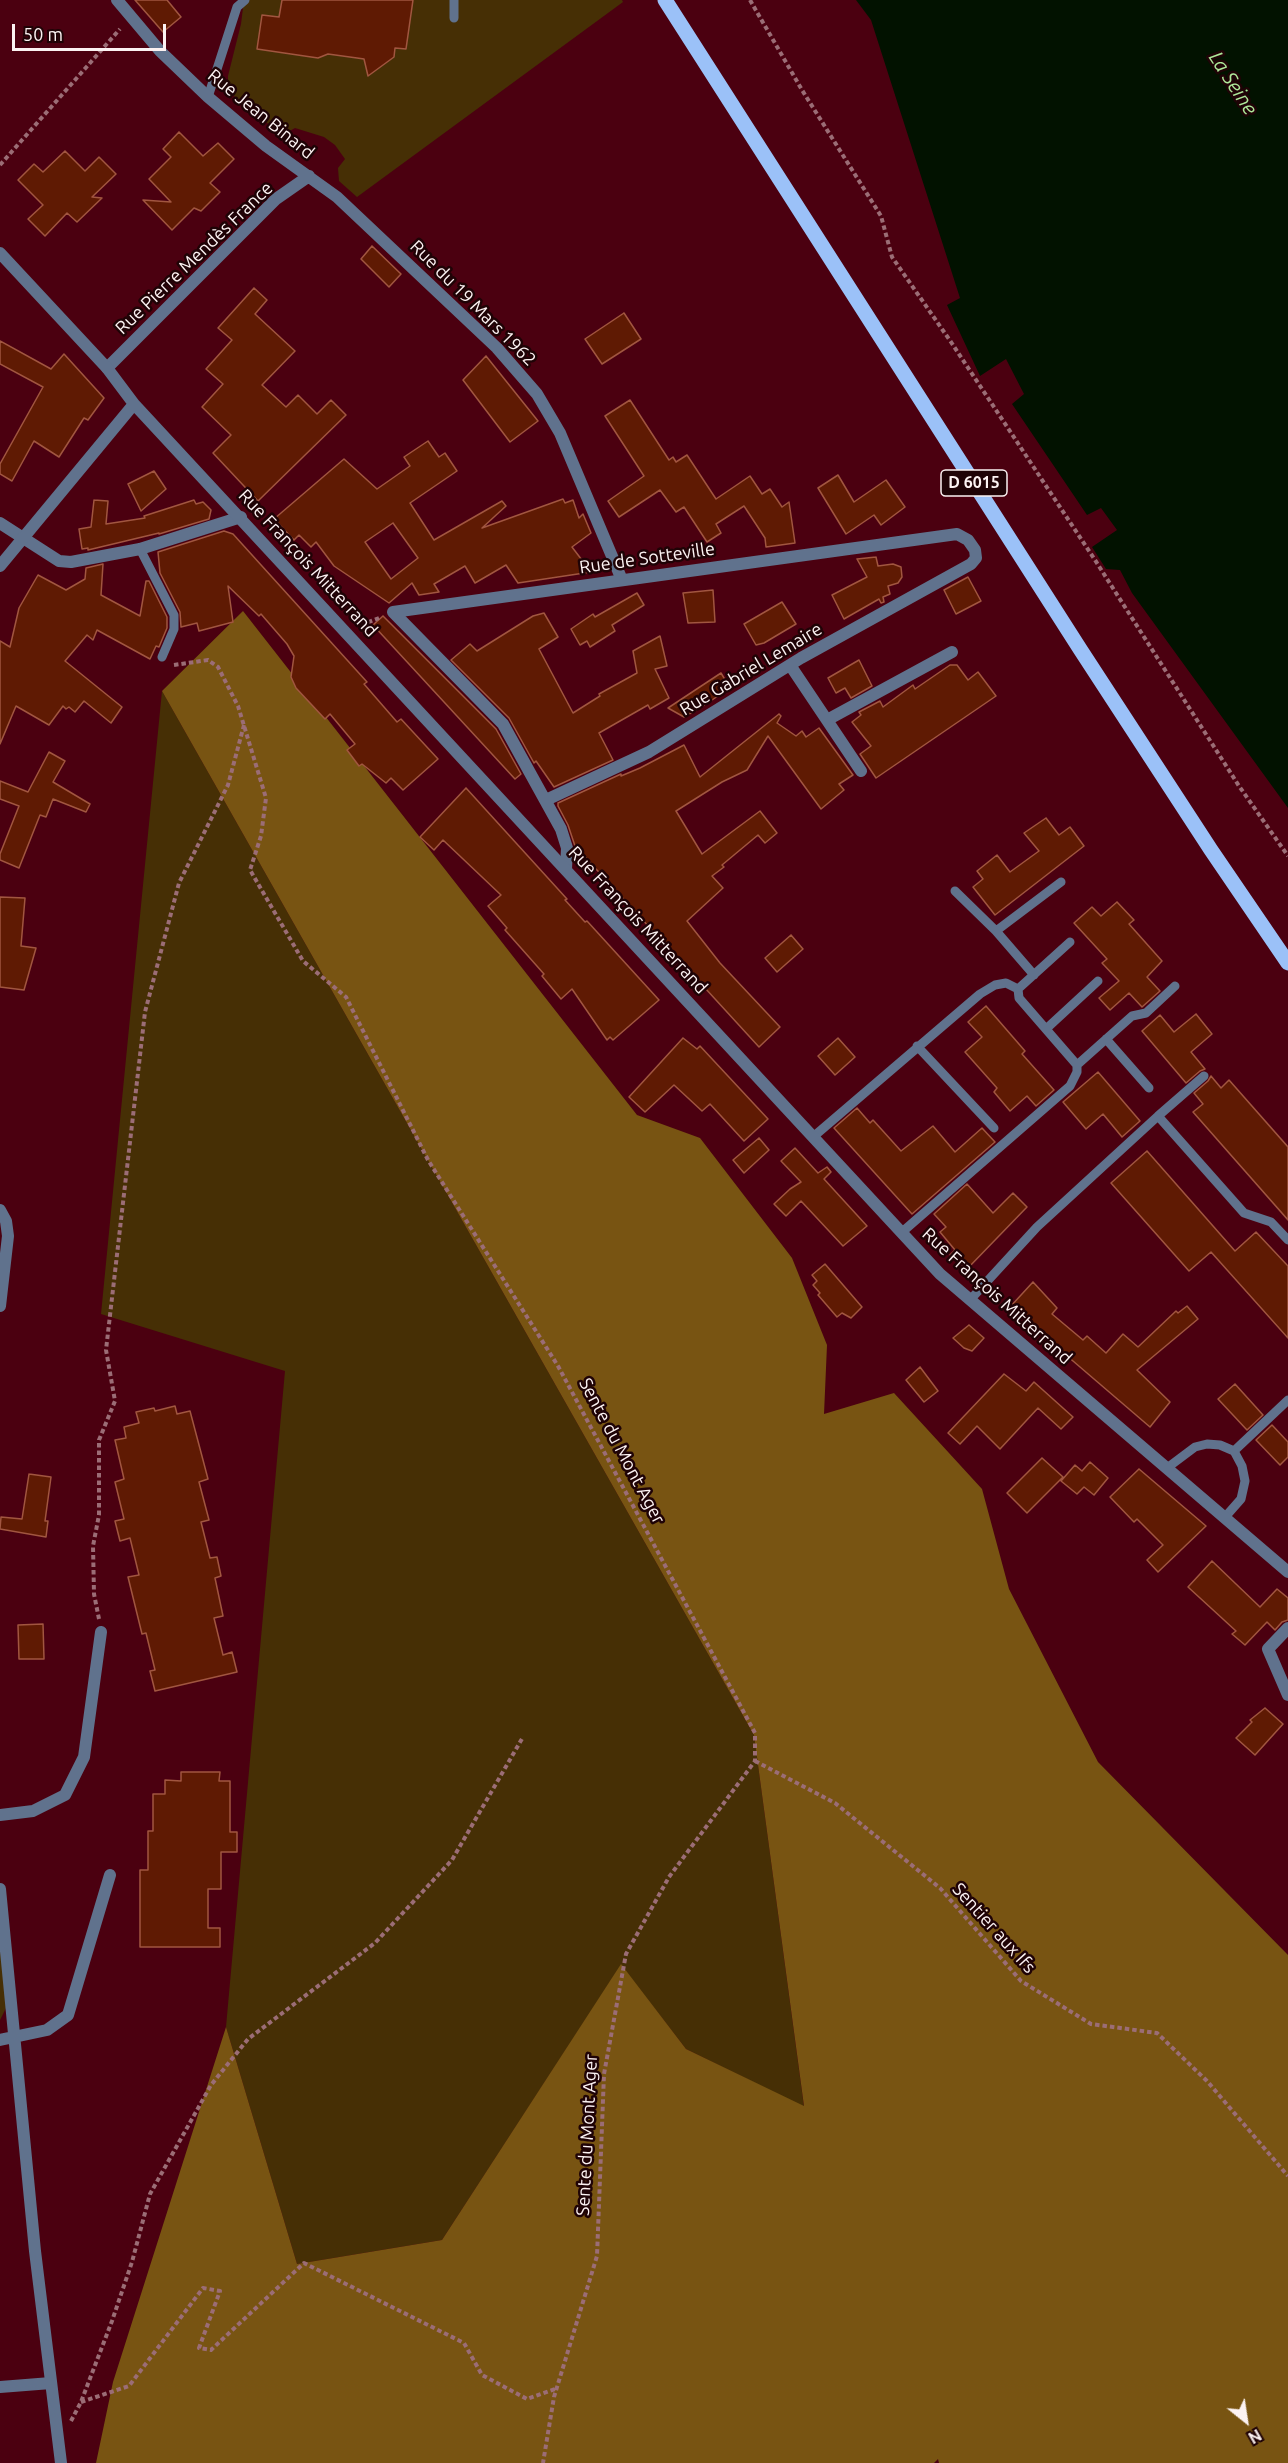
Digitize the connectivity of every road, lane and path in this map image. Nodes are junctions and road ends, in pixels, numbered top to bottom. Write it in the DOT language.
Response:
graph roads {
  1 [pos="117,0"];
  2 [pos="245,0"];
  3 [pos="454,0"];
  4 [pos="665,0"];
  5 [pos="750,0"];
  6 [pos="131,17"];
  7 [pos="454,18"];
  8 [pos="208,97"];
  9 [pos="0,165"];
  10 [pos="309,176"];
  11 [pos="0,253"];
  12 [pos="107,368"];
  13 [pos="134,404"];
  14 [pos="241,517"];
  15 [pos="0,523"];
  16 [pos="957,534"];
  17 [pos="24,538"];
  18 [pos="140,549"];
  19 [pos="0,566"];
  20 [pos="622,580"];
  21 [pos="393,612"];
  22 [pos="346,632"];
  23 [pos="952,652"];
  24 [pos="162,657"];
  25 [pos="790,665"];
  26 [pos="827,720"];
  27 [pos="244,724"];
  28 [pos="861,771"];
  29 [pos="546,800"];
  30 [pos="1288,856"];
  31 [pos="566,869"];
  32 [pos="1061,882"];
  33 [pos="955,891"];
  34 [pos="996,931"];
  35 [pos="1070,942"];
  36 [pos="1288,963"];
  37 [pos="1034,975"];
  38 [pos="1098,981"];
  39 [pos="1175,986"];
  40 [pos="1018,989"];
  41 [pos="1046,1029"];
  42 [pos="1106,1039"];
  43 [pos="917,1046"];
  44 [pos="1077,1065"];
  45 [pos="1204,1076"];
  46 [pos="1149,1088"];
  47 [pos="1158,1116"];
  48 [pos="994,1128"];
  49 [pos="813,1137"];
  50 [pos="0,1210"];
  51 [pos="901,1233"];
  52 [pos="1288,1240"];
  53 [pos="970,1300"];
  54 [pos="0,1306"];
  55 [pos="1288,1400"];
  56 [pos="1234,1451"];
  57 [pos="1167,1468"];
  58 [pos="1226,1516"];
  59 [pos="1288,1572"];
  60 [pos="1288,1628"];
  61 [pos="101,1632"];
  62 [pos="1288,1695"];
  63 [pos="523,1737"];
  64 [pos="755,1761"];
  65 [pos="0,1815"];
  66 [pos="110,1875"];
  67 [pos="0,1889"];
  68 [pos="14,2037"];
  69 [pos="0,2040"];
  70 [pos="1288,2176"];
  71 [pos="51,2383"];
  72 [pos="0,2386"];
  73 [pos="556,2389"];
  74 [pos="81,2402"];
  75 [pos="58,2435"];
  76 [pos="61,2463"];
  77 [pos="543,2463"];
  1 -- 6 [label="street, Rue Jean Binard"];
  2 -- 8 [label="lane"];
  3 -- 7 [label="lane"];
  4 -- 36 [label="main road, D 6015"];
  5 -- 30 [label="path"];
  6 -- 8 [label="street, Rue Jean Binard"];
  6 -- 9 [label="path"];
  8 -- 10 [label="street, Rue Jean Binard"];
  10 -- 12 [label="street, Rue Pierre Mendès France"];
  10 -- 20 [label="street, Rue du 19 Mars 1962"];
  11 -- 12 [label="street, Rue François Mitterrand"];
  12 -- 13 [label="street, Rue François Mitterrand"];
  13 -- 14 [label="street, Rue François Mitterrand"];
  13 -- 17 [label="street"];
  14 -- 18 [label="street"];
  14 -- 22 [label="street, Rue François Mitterrand"];
  15 -- 17 [label="street"];
  16 -- 20 [label="street, Rue de Sotteville"];
  16 -- 25 [label="street, Rue Gabriel Lemaire"];
  17 -- 18 [label="street"];
  17 -- 19 [label="street"];
  18 -- 24 [label="lane"];
  20 -- 21 [label="street, Rue de Sotteville"];
  21 -- 22 [label="path"];
  21 -- 29 [label="street"];
  22 -- 31 [label="street, Rue François Mitterrand"];
  23 -- 26 [label="street"];
  24 -- 27 [label="path, Sente du Mont Ager"];
  25 -- 26 [label="street"];
  25 -- 29 [label="street, Rue Gabriel Lemaire"];
  26 -- 28 [label="street"];
  27 -- 61 [label="path"];
  27 -- 64 [label="path, Sente du Mont Ager"];
  29 -- 31 [label="street"];
  31 -- 49 [label="street, Rue François Mitterrand"];
  32 -- 34 [label="lane"];
  33 -- 34 [label="lane"];
  34 -- 37 [label="lane"];
  35 -- 37 [label="lane"];
  37 -- 40 [label="lane"];
  38 -- 41 [label="lane"];
  39 -- 42 [label="lane"];
  40 -- 41 [label="lane"];
  40 -- 43 [label="lane"];
  41 -- 44 [label="lane"];
  42 -- 44 [label="lane"];
  42 -- 46 [label="lane"];
  43 -- 48 [label="lane"];
  43 -- 49 [label="lane"];
  44 -- 51 [label="lane"];
  45 -- 47 [label="lane"];
  47 -- 52 [label="lane"];
  47 -- 53 [label="lane"];
  49 -- 51 [label="street, Rue François Mitterrand"];
  50 -- 54 [label="street"];
  51 -- 53 [label="street, Rue François Mitterrand"];
  53 -- 57 [label="street, Rue François Mitterrand"];
  55 -- 56 [label="lane"];
  56 -- 57 [label="lane"];
  56 -- 58 [label="lane"];
  57 -- 58 [label="street, Rue François Mitterrand"];
  58 -- 59 [label="street, Rue François Mitterrand"];
  60 -- 62 [label="street"];
  61 -- 65 [label="street"];
  63 -- 74 [label="path"];
  64 -- 70 [label="path, Sentier aux Ifs"];
  64 -- 73 [label="path, Sente du Mont Ager"];
  66 -- 68 [label="street"];
  67 -- 68 [label="street"];
  68 -- 69 [label="street"];
  68 -- 71 [label="street"];
  71 -- 72 [label="street"];
  71 -- 75 [label="street"];
  73 -- 74 [label="path"];
  73 -- 77 [label="path, Sente du Mont Ager"];
  74 -- 75 [label="path"];
  75 -- 76 [label="street"];
}
